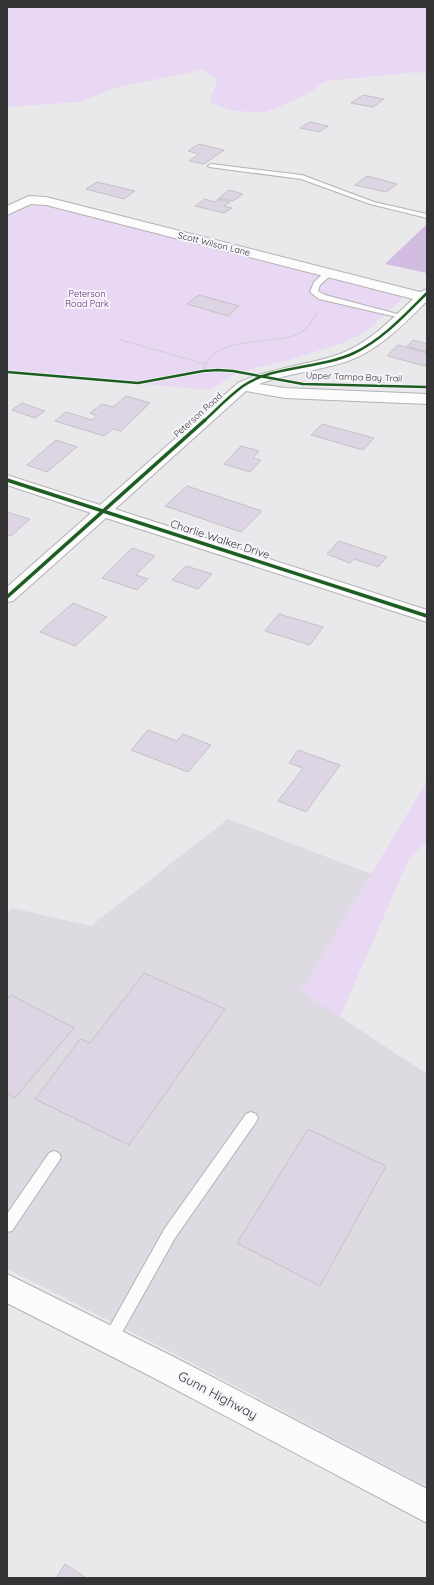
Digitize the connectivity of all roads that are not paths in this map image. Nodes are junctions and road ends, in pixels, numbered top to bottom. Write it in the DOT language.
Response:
graph roads {
  1 [pos="211,166"];
  2 [pos="7,211"];
  3 [pos="427,216"];
  4 [pos="329,273"];
  5 [pos="425,295"];
  6 [pos="401,316"];
  7 [pos="242,386"];
  8 [pos="427,399"];
  9 [pos="7,480"];
  10 [pos="102,511"];
  11 [pos="7,597"];
  12 [pos="427,616"];
  13 [pos="251,1118"];
  14 [pos="54,1157"];
  15 [pos="7,1226"];
  16 [pos="7,1288"];
  17 [pos="110,1340"];
  18 [pos="427,1507"];
  1 -- 3 [label="lane"];
  2 -- 4 [label="street, Scott Wilson Lane"];
  4 -- 5 [label="street, Scott Wilson Lane"];
  4 -- 6 [label="lane"];
  5 -- 6 [label="street, Peterson Road"];
  6 -- 7 [label="street, Peterson Road"];
  7 -- 8 [label="street"];
  7 -- 10 [label="street, Peterson Road"];
  9 -- 10 [label="street, Charlie Walker Drive"];
  10 -- 11 [label="street, Peterson Road"];
  10 -- 12 [label="street, Charlie Walker Drive"];
  13 -- 17 [label="lane"];
  14 -- 15 [label="lane"];
  16 -- 17 [label="main road, Gunn Highway"];
  17 -- 18 [label="main road, Gunn Highway"];
}
